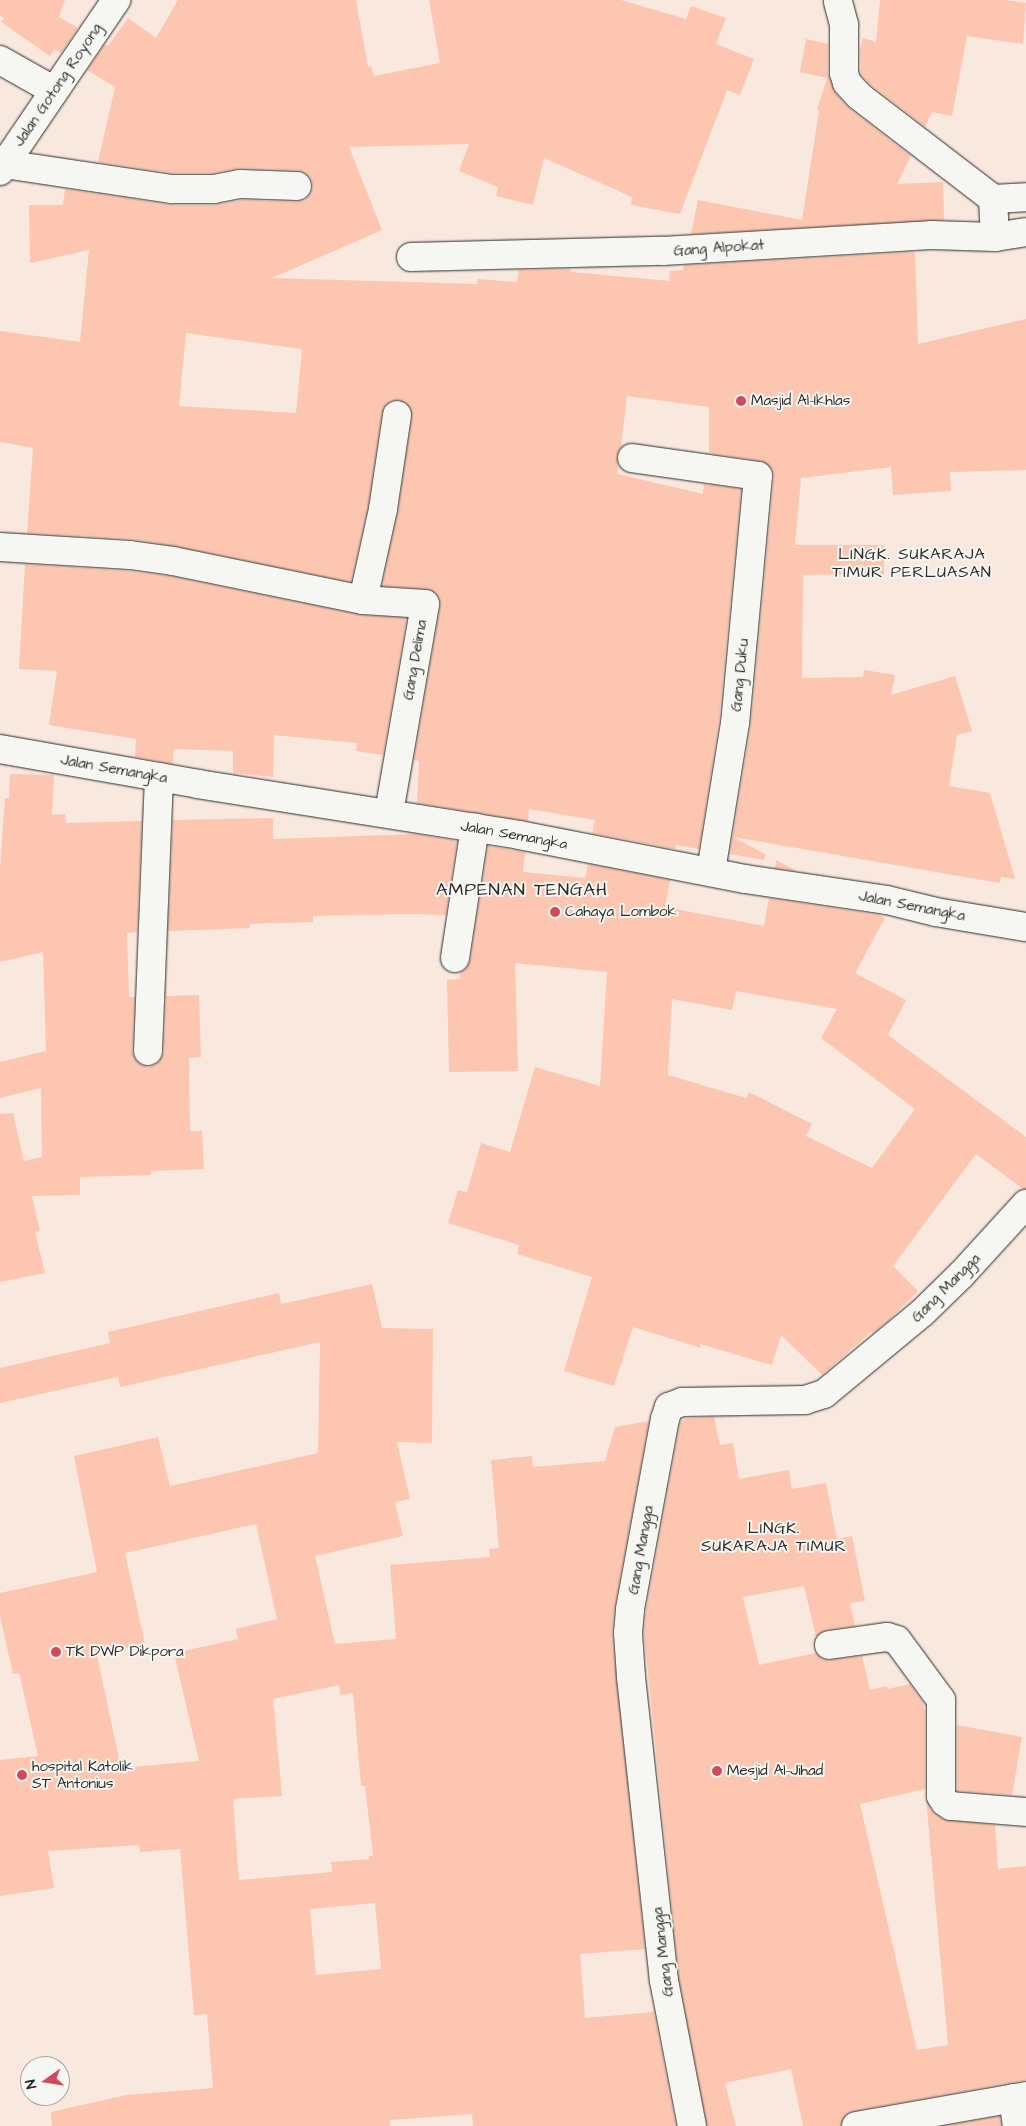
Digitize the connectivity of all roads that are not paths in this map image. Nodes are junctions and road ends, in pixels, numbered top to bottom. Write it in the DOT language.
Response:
graph roads {
  1 [pos="116,0"];
  2 [pos="837,1"];
  3 [pos="0,60"];
  4 [pos="53,90"];
  5 [pos="2,167"];
  6 [pos="297,186"];
  7 [pos="1026,197"];
  8 [pos="994,218"];
  9 [pos="1026,232"];
  10 [pos="411,257"];
  11 [pos="397,415"];
  12 [pos="632,458"];
  13 [pos="0,547"];
  14 [pos="363,600"];
  15 [pos="0,749"];
  16 [pos="160,777"];
  17 [pos="390,813"];
  18 [pos="475,828"];
  19 [pos="712,872"];
  20 [pos="1026,927"];
  21 [pos="455,958"];
  22 [pos="148,1052"];
  23 [pos="1026,1204"];
  24 [pos="829,1645"];
  25 [pos="1026,1812"];
  26 [pos="1019,2097"];
  27 [pos="692,2126"];
  28 [pos="856,2126"];
  29 [pos="1017,2126"];
  1 -- 4 [label="street, Jalan Gotong Royong"];
  2 -- 8 [label="street"];
  3 -- 4 [label="street"];
  4 -- 5 [label="street, Jalan Gotong Royong"];
  5 -- 6 [label="street"];
  7 -- 8 [label="street"];
  8 -- 9 [label="street, Gang Alpokat"];
  8 -- 10 [label="street, Gang Alpokat"];
  11 -- 14 [label="street"];
  12 -- 19 [label="street, Gang Duku"];
  13 -- 14 [label="street"];
  14 -- 17 [label="street, Gang Delima"];
  15 -- 16 [label="street, Jalan Semangka"];
  16 -- 17 [label="street, Jalan Semangka"];
  16 -- 22 [label="street"];
  17 -- 18 [label="street, Jalan Semangka"];
  18 -- 19 [label="street, Jalan Semangka"];
  18 -- 21 [label="street"];
  19 -- 20 [label="street, Jalan Semangka"];
  23 -- 27 [label="street, Gang Mangga"];
  24 -- 25 [label="street"];
  26 -- 28 [label="street"];
  26 -- 29 [label="street"];
}
